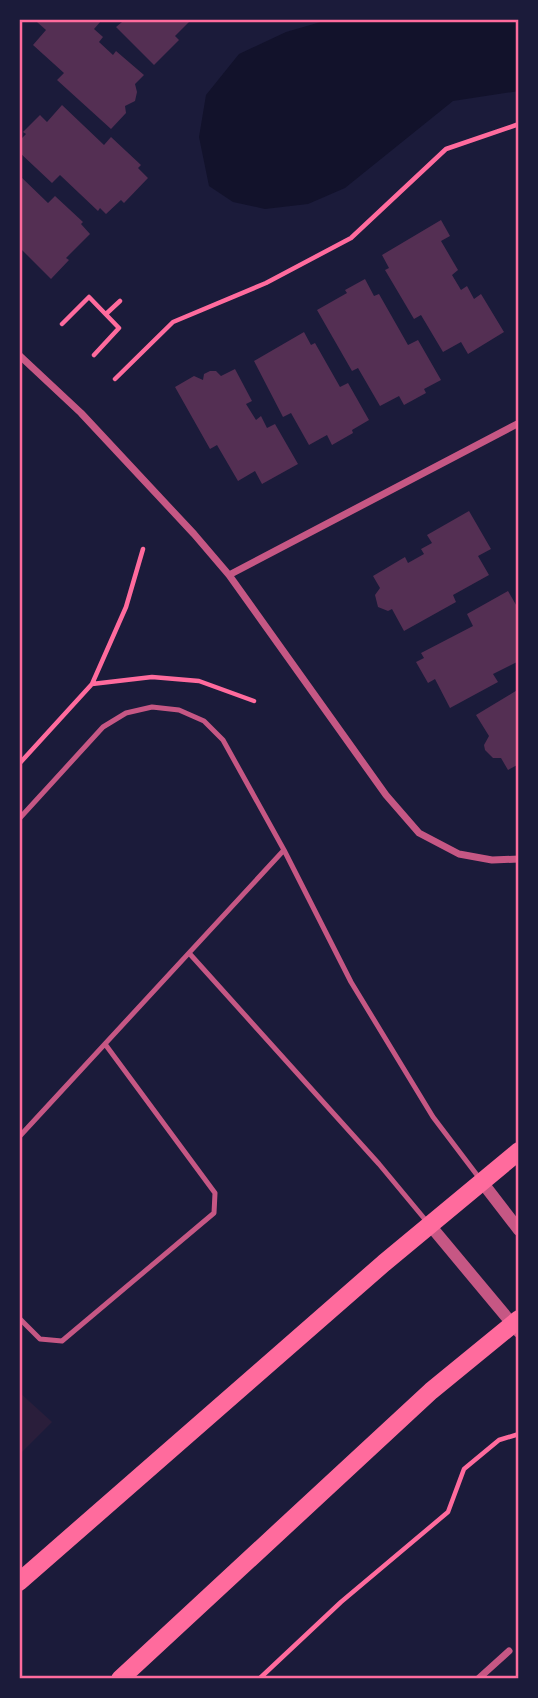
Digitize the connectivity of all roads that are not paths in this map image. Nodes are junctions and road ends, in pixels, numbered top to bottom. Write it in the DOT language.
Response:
graph roads {
  1 [pos="19,355"];
  2 [pos="519,423"];
  3 [pos="229,575"];
  4 [pos="19,819"];
  5 [pos="284,850"];
  6 [pos="519,859"];
  7 [pos="188,953"];
  8 [pos="105,1044"];
  9 [pos="19,1137"];
  10 [pos="519,1152"];
  11 [pos="482,1182"];
  12 [pos="429,1224"];
  13 [pos="519,1230"];
  14 [pos="19,1318"];
  15 [pos="517,1325"];
  16 [pos="19,1582"];
  17 [pos="509,1651"];
  18 [pos="120,1679"];
  19 [pos="478,1679"];
  1 -- 3 [label="street"];
  2 -- 3 [label="street"];
  3 -- 6 [label="street"];
  4 -- 5 [label="lane"];
  5 -- 7 [label="lane"];
  5 -- 11 [label="lane"];
  7 -- 8 [label="lane"];
  7 -- 12 [label="lane"];
  8 -- 9 [label="lane"];
  8 -- 14 [label="lane"];
  10 -- 11 [label="main road"];
  11 -- 12 [label="main road"];
  11 -- 13 [label="street"];
  12 -- 15 [label="street"];
  12 -- 16 [label="main road"];
  15 -- 18 [label="main road"];
  17 -- 19 [label="street"];
}
